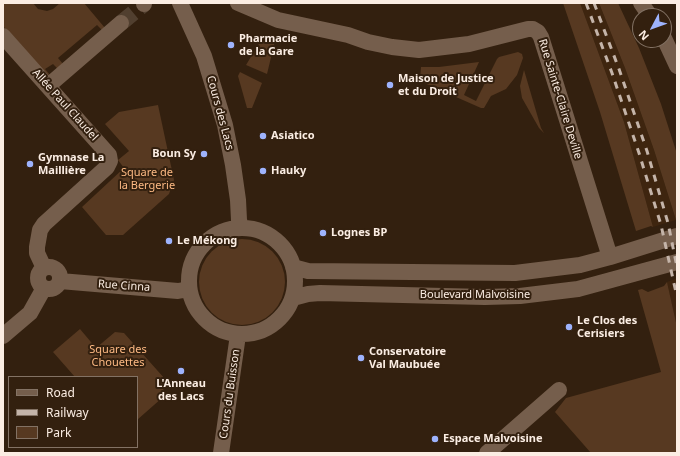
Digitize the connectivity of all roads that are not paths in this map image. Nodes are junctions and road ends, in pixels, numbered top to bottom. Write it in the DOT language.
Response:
graph roads {
  1 [pos="180,3"];
  2 [pos="238,3"];
  3 [pos="121,23"];
  4 [pos="3,36"];
  5 [pos="669,48"];
  6 [pos="677,66"];
  7 [pos="48,86"];
  8 [pos="241,228"];
  9 [pos="677,236"];
  10 [pos="610,257"];
  11 [pos="670,264"];
  12 [pos="293,267"];
  13 [pos="44,268"];
  14 [pos="60,281"];
  15 [pos="44,288"];
  16 [pos="189,289"];
  17 [pos="293,298"];
  18 [pos="238,335"];
  19 [pos="3,336"];
  20 [pos="558,390"];
  21 [pos="221,453"];
  22 [pos="487,453"];
  1 -- 8 [label="street, Cours des Lacs"];
  2 -- 10 [label="street, Rue Sainte-Claire Deville"];
  3 -- 7 [label="street"];
  4 -- 7 [label="street, Allée Paul Claudel"];
  5 -- 6 [label="street"];
  7 -- 13 [label="street, Allée Paul Claudel"];
  8 -- 12 [label="street"];
  8 -- 16 [label="street"];
  9 -- 10 [label="street, Boulevard Malvoisine"];
  10 -- 12 [label="street, Boulevard Malvoisine"];
  11 -- 17 [label="street, Boulevard Malvoisine"];
  12 -- 17 [label="street"];
  13 -- 14 [label="street"];
  13 -- 15 [label="street"];
  14 -- 15 [label="street"];
  14 -- 16 [label="street, Rue Cinna"];
  15 -- 19 [label="street"];
  16 -- 18 [label="street"];
  17 -- 18 [label="street"];
  18 -- 21 [label="street, Cours du Buisson"];
  20 -- 22 [label="street"];
}
